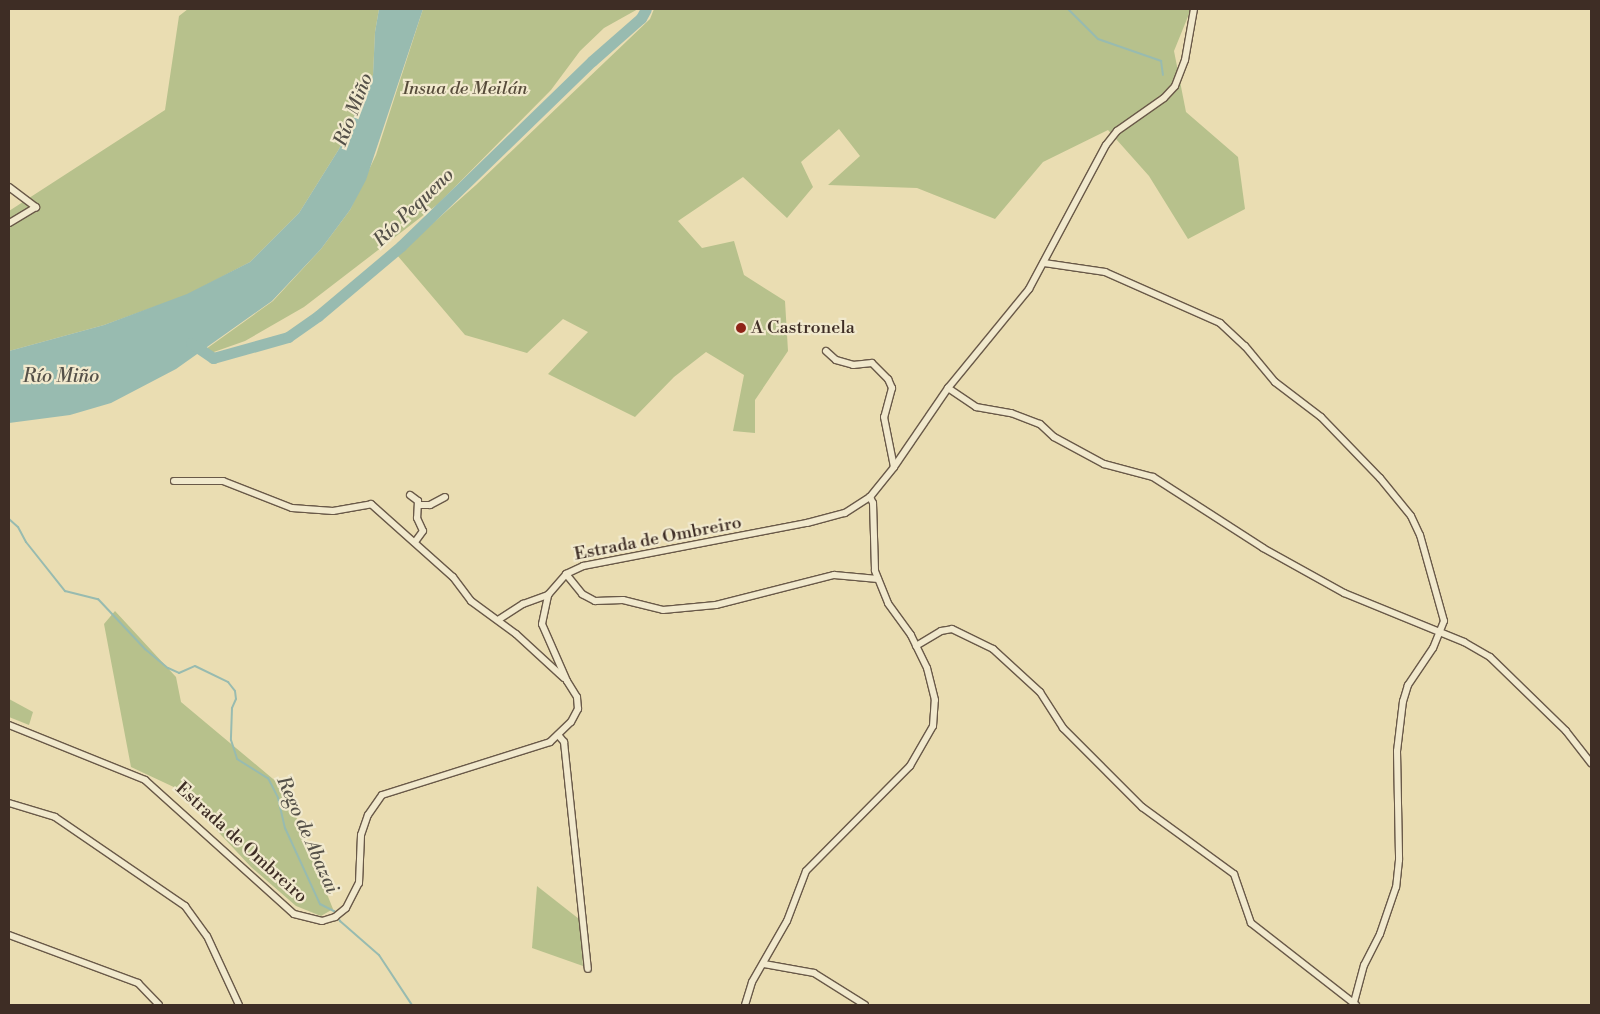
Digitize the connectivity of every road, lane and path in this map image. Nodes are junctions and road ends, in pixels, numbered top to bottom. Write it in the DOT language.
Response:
graph roads {
  1 [pos="1194,9"];
  2 [pos="9,187"];
  3 [pos="9,223"];
  4 [pos="1044,263"];
  5 [pos="826,352"];
  6 [pos="948,388"];
  7 [pos="894,467"];
  8 [pos="174,481"];
  9 [pos="410,495"];
  10 [pos="444,496"];
  11 [pos="870,497"];
  12 [pos="418,505"];
  13 [pos="414,542"];
  14 [pos="566,574"];
  15 [pos="878,579"];
  16 [pos="548,595"];
  17 [pos="498,620"];
  18 [pos="1440,634"];
  19 [pos="916,646"];
  20 [pos="567,681"];
  21 [pos="9,725"];
  22 [pos="560,736"];
  23 [pos="1591,763"];
  24 [pos="9,803"];
  25 [pos="9,935"];
  26 [pos="764,964"];
  27 [pos="588,969"];
  28 [pos="1355,1004"];
  29 [pos="159,1005"];
  30 [pos="239,1005"];
  31 [pos="745,1005"];
  32 [pos="865,1005"];
  1 -- 4 [label="street, Estrada de Ombreiro"];
  2 -- 3 [label="street"];
  4 -- 6 [label="street, Estrada de Ombreiro"];
  4 -- 18 [label="street"];
  5 -- 7 [label="street"];
  6 -- 7 [label="street, Estrada de Ombreiro"];
  6 -- 18 [label="street"];
  7 -- 11 [label="street, Estrada de Ombreiro"];
  8 -- 13 [label="street"];
  9 -- 12 [label="street"];
  10 -- 12 [label="street"];
  11 -- 14 [label="street, Estrada de Ombreiro"];
  11 -- 15 [label="street"];
  12 -- 13 [label="street"];
  13 -- 17 [label="street"];
  14 -- 15 [label="street"];
  14 -- 16 [label="street, Estrada de Ombreiro"];
  15 -- 19 [label="street"];
  16 -- 17 [label="street"];
  16 -- 20 [label="street, Estrada de Ombreiro"];
  17 -- 20 [label="street"];
  18 -- 23 [label="street"];
  18 -- 28 [label="street"];
  19 -- 26 [label="street"];
  19 -- 28 [label="street"];
  20 -- 22 [label="street, Estrada de Ombreiro"];
  21 -- 22 [label="street, Estrada de Ombreiro"];
  22 -- 27 [label="street"];
  24 -- 30 [label="street"];
  25 -- 29 [label="street"];
  26 -- 31 [label="street"];
  26 -- 32 [label="street"];
}
